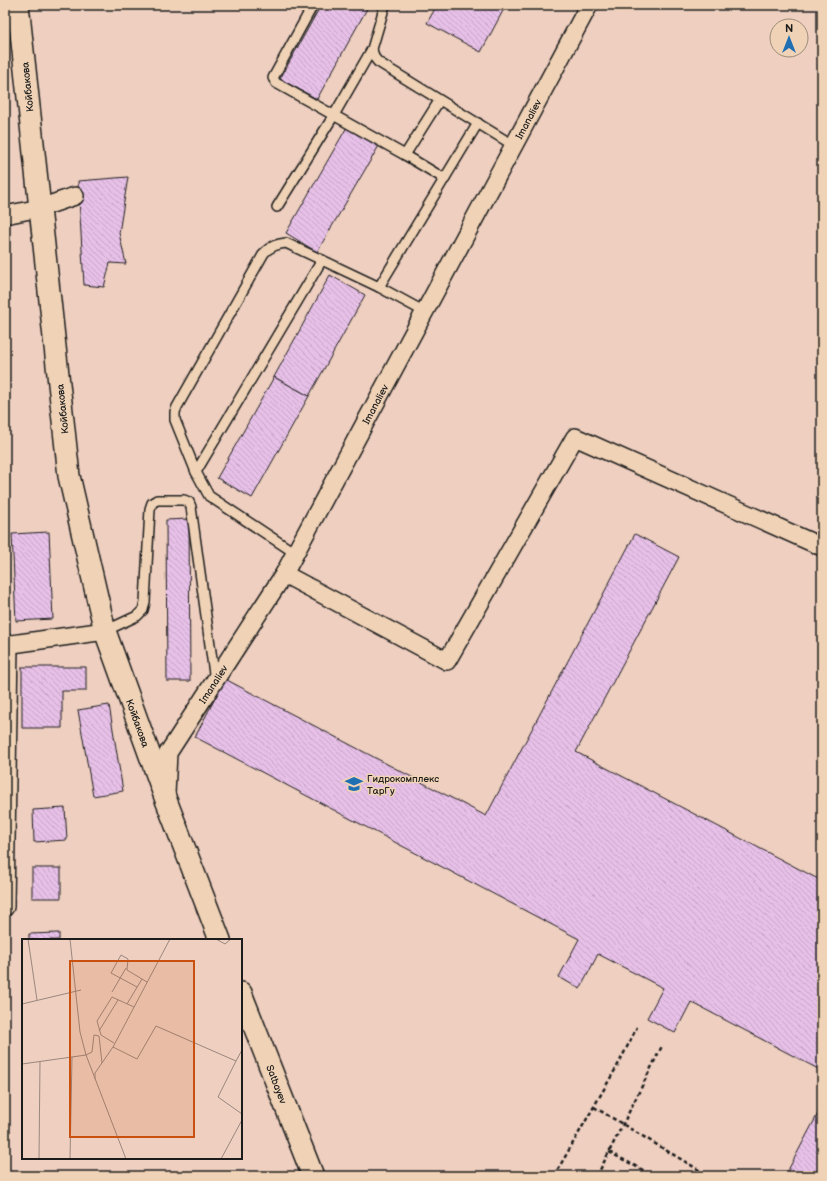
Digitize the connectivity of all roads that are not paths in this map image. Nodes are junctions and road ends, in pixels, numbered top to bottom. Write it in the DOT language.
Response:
graph roads {
  1 [pos="18,5"];
  2 [pos="313,5"];
  3 [pos="385,5"];
  4 [pos="589,5"];
  5 [pos="372,49"];
  6 [pos="439,101"];
  7 [pos="334,115"];
  8 [pos="478,123"];
  9 [pos="513,145"];
  10 [pos="405,154"];
  11 [pos="444,179"];
  12 [pos="75,196"];
  13 [pos="277,207"];
  14 [pos="40,208"];
  15 [pos="5,215"];
  16 [pos="322,260"];
  17 [pos="379,287"];
  18 [pos="425,312"];
  19 [pos="196,472"];
  20 [pos="822,547"];
  21 [pos="295,553"];
  22 [pos="284,574"];
  23 [pos="105,631"];
  24 [pos="7,644"];
  25 [pos="215,681"];
  26 [pos="166,800"];
  27 [pos="5,907"];
  28 [pos="220,939"];
  29 [pos="242,996"];
  30 [pos="313,1176"];
  1 -- 14 [label="street, Койбакова"];
  2 -- 7 [label="lane"];
  3 -- 5 [label="lane"];
  4 -- 9 [label="street, Imanaliev"];
  5 -- 6 [label="lane"];
  5 -- 7 [label="lane"];
  6 -- 8 [label="lane"];
  6 -- 10 [label="lane"];
  7 -- 10 [label="lane"];
  7 -- 13 [label="lane"];
  8 -- 9 [label="lane"];
  8 -- 11 [label="lane"];
  9 -- 18 [label="street, Imanaliev"];
  10 -- 11 [label="lane"];
  11 -- 17 [label="lane"];
  12 -- 14 [label="street"];
  14 -- 15 [label="street"];
  14 -- 23 [label="street, Койбакова"];
  16 -- 17 [label="lane"];
  16 -- 19 [label="lane"];
  16 -- 19 [label="lane"];
  17 -- 18 [label="lane"];
  18 -- 21 [label="street, Imanaliev"];
  19 -- 21 [label="lane"];
  20 -- 22 [label="street"];
  21 -- 22 [label="street, Imanaliev"];
  22 -- 25 [label="street, Imanaliev"];
  23 -- 24 [label="street"];
  23 -- 25 [label="lane"];
  23 -- 26 [label="street, Койбакова"];
  24 -- 27 [label="street"];
  25 -- 26 [label="street, Imanaliev"];
  26 -- 28 [label="street"];
  29 -- 30 [label="street, Satbayev"];
}
